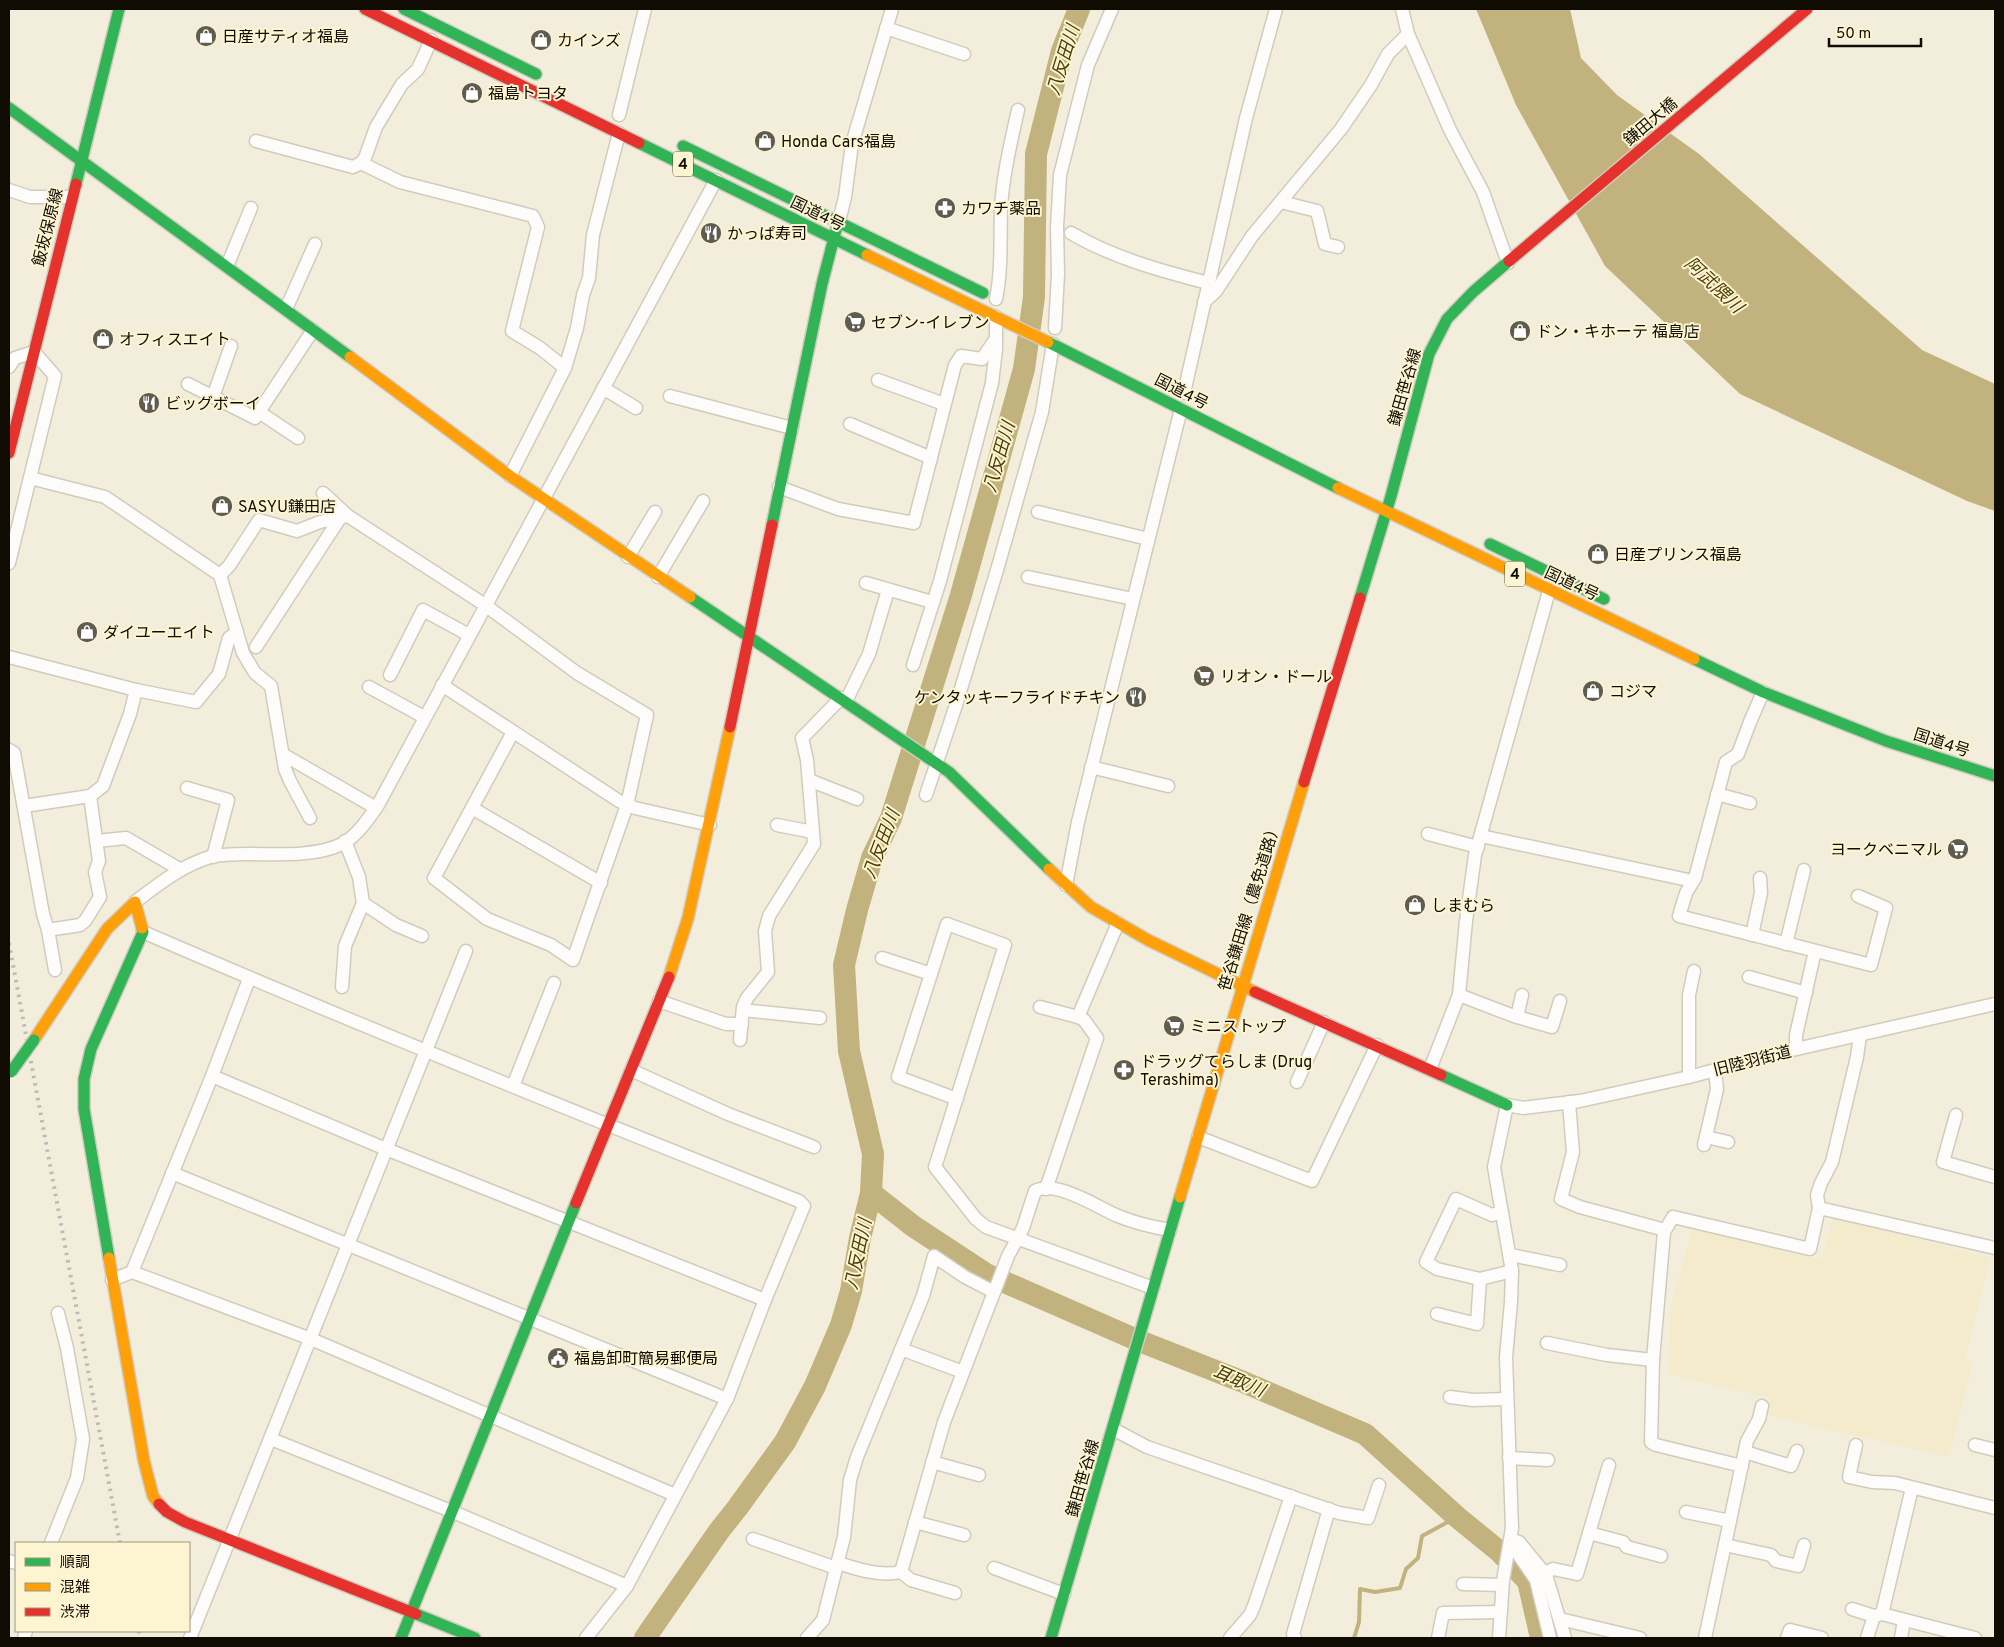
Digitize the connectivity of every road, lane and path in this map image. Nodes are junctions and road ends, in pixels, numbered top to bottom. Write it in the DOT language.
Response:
graph roads {
  1 [pos="119,9"];
  2 [pos="365,9"];
  3 [pos="404,9"];
  4 [pos="645,9"];
  5 [pos="892,9"];
  6 [pos="1112,9"];
  7 [pos="1276,9"];
  8 [pos="1402,9"];
  9 [pos="1807,9"];
  10 [pos="886,28"];
  11 [pos="1408,34"];
  12 [pos="431,40"];
  13 [pos="964,54"];
  14 [pos="550,81"];
  15 [pos="9,108"];
  16 [pos="1018,110"];
  17 [pos="619,115"];
  18 [pos="618,132"];
  19 [pos="672,140"];
  20 [pos="256,141"];
  21 [pos="80,161"];
  22 [pos="361,163"];
  23 [pos="716,180"];
  24 [pos="9,190"];
  25 [pos="72,197"];
  26 [pos="1281,202"];
  27 [pos="251,208"];
  28 [pos="838,221"];
  29 [pos="1071,233"];
  30 [pos="833,239"];
  31 [pos="315,244"];
  32 [pos="1338,248"];
  33 [pos="1511,261"];
  34 [pos="226,266"];
  35 [pos="1208,283"];
  36 [pos="1000,301"];
  37 [pos="1204,302"];
  38 [pos="286,309"];
  39 [pos="998,319"];
  40 [pos="1051,327"];
  41 [pos="313,330"];
  42 [pos="995,340"];
  43 [pos="1050,343"];
  44 [pos="231,346"];
  45 [pos="34,352"];
  46 [pos="9,367"];
  47 [pos="565,368"];
  48 [pos="878,380"];
  49 [pos="188,384"];
  50 [pos="603,388"];
  51 [pos="1184,393"];
  52 [pos="670,396"];
  53 [pos="213,397"];
  54 [pos="944,404"];
  55 [pos="636,408"];
  56 [pos="1181,409"];
  57 [pos="259,412"];
  58 [pos="850,424"];
  59 [pos="792,428"];
  60 [pos="298,438"];
  61 [pos="9,453"];
  62 [pos="931,458"];
  63 [pos="510,476"];
  64 [pos="30,478"];
  65 [pos="779,487"];
  66 [pos="323,493"];
  67 [pos="1391,496"];
  68 [pos="543,499"];
  69 [pos="703,501"];
  70 [pos="655,512"];
  71 [pos="1038,512"];
  72 [pos="1386,512"];
  73 [pos="344,517"];
  74 [pos="1479,538"];
  75 [pos="1148,540"];
  76 [pos="628,557"];
  77 [pos="9,563"];
  78 [pos="220,575"];
  79 [pos="658,577"];
  80 [pos="1028,577"];
  81 [pos="866,583"];
  82 [pos="888,590"];
  83 [pos="1549,590"];
  84 [pos="1133,599"];
  85 [pos="932,602"];
  86 [pos="1612,602"];
  87 [pos="485,605"];
  88 [pos="237,632"];
  89 [pos="469,635"];
  90 [pos="748,636"];
  91 [pos="256,647"];
  92 [pos="9,657"];
  93 [pos="913,664"];
  94 [pos="390,675"];
  95 [pos="442,685"];
  96 [pos="368,687"];
  97 [pos="136,690"];
  98 [pos="1763,692"];
  99 [pos="844,700"];
  100 [pos="424,717"];
  101 [pos="513,732"];
  102 [pos="9,750"];
  103 [pos="284,755"];
  104 [pos="935,762"];
  105 [pos="1091,767"];
  106 [pos="1995,776"];
  107 [pos="808,780"];
  108 [pos="1168,786"];
  109 [pos="187,788"];
  110 [pos="1717,794"];
  111 [pos="926,795"];
  112 [pos="90,796"];
  113 [pos="857,799"];
  114 [pos="1750,803"];
  115 [pos="627,805"];
  116 [pos="24,806"];
  117 [pos="376,808"];
  118 [pos="472,808"];
  119 [pos="310,818"];
  120 [pos="777,824"];
  121 [pos="710,825"];
  122 [pos="813,832"];
  123 [pos="1428,834"];
  124 [pos="96,841"];
  125 [pos="345,841"];
  126 [pos="1480,842"];
  127 [pos="213,857"];
  128 [pos="181,870"];
  129 [pos="1804,870"];
  130 [pos="1760,878"];
  131 [pos="1693,881"];
  132 [pos="601,883"];
  133 [pos="1066,885"];
  134 [pos="1858,896"];
  135 [pos="136,902"];
  136 [pos="364,903"];
  137 [pos="1118,923"];
  138 [pos="48,930"];
  139 [pos="143,932"];
  140 [pos="1752,935"];
  141 [pos="422,936"];
  142 [pos="1786,944"];
  143 [pos="466,951"];
  144 [pos="1816,951"];
  145 [pos="882,958"];
  146 [pos="55,970"];
  147 [pos="1694,970"];
  148 [pos="931,974"];
  149 [pos="1750,977"];
  150 [pos="249,978"];
  151 [pos="554,983"];
  152 [pos="1242,986"];
  153 [pos="342,987"];
  154 [pos="1806,993"];
  155 [pos="1459,995"];
  156 [pos="1522,995"];
  157 [pos="659,1001"];
  158 [pos="1560,1001"];
  159 [pos="1995,1004"];
  160 [pos="1040,1007"];
  161 [pos="743,1010"];
  162 [pos="1078,1017"];
  163 [pos="1517,1017"];
  164 [pos="820,1018"];
  165 [pos="1324,1022"];
  166 [pos="742,1024"];
  167 [pos="1860,1035"];
  168 [pos="740,1040"];
  169 [pos="1377,1045"];
  170 [pos="1796,1049"];
  171 [pos="426,1050"];
  172 [pos="1430,1069"];
  173 [pos="631,1070"];
  174 [pos="1715,1070"];
  175 [pos="10,1074"];
  176 [pos="212,1076"];
  177 [pos="1688,1077"];
  178 [pos="1297,1082"];
  179 [pos="513,1086"];
  180 [pos="956,1099"];
  181 [pos="1569,1102"];
  182 [pos="1507,1105"];
  183 [pos="1956,1115"];
  184 [pos="608,1125"];
  185 [pos="1198,1138"];
  186 [pos="1728,1142"];
  187 [pos="814,1147"];
  188 [pos="386,1149"];
  189 [pos="172,1173"];
  190 [pos="1995,1177"];
  191 [pos="1046,1189"];
  192 [pos="1819,1208"];
  193 [pos="1502,1212"];
  194 [pos="570,1221"];
  195 [pos="1170,1230"];
  196 [pos="1665,1230"];
  197 [pos="1017,1240"];
  198 [pos="348,1246"];
  199 [pos="1995,1248"];
  200 [pos="1510,1255"];
  201 [pos="1560,1265"];
  202 [pos="1512,1271"];
  203 [pos="132,1272"];
  204 [pos="1480,1279"];
  205 [pos="112,1280"];
  206 [pos="1153,1288"];
  207 [pos="995,1289"];
  208 [pos="765,1300"];
  209 [pos="58,1312"];
  210 [pos="1437,1314"];
  211 [pos="530,1318"];
  212 [pos="1141,1327"];
  213 [pos="311,1339"];
  214 [pos="1547,1343"];
  215 [pos="901,1349"];
  216 [pos="1653,1360"];
  217 [pos="964,1372"];
  218 [pos="1450,1397"];
  219 [pos="1506,1398"];
  220 [pos="727,1399"];
  221 [pos="1762,1406"];
  222 [pos="489,1416"];
  223 [pos="1113,1429"];
  224 [pos="271,1439"];
  225 [pos="1856,1445"];
  226 [pos="1975,1445"];
  227 [pos="1797,1450"];
  228 [pos="1995,1450"];
  229 [pos="1745,1452"];
  230 [pos="1509,1458"];
  231 [pos="1548,1460"];
  232 [pos="932,1462"];
  233 [pos="1609,1465"];
  234 [pos="1742,1466"];
  235 [pos="979,1475"];
  236 [pos="1379,1485"];
  237 [pos="1912,1488"];
  238 [pos="675,1495"];
  239 [pos="1291,1496"];
  240 [pos="1995,1508"];
  241 [pos="1329,1509"];
  242 [pos="451,1512"];
  243 [pos="1686,1512"];
  244 [pos="1730,1521"];
  245 [pos="914,1522"];
  246 [pos="1589,1533"];
  247 [pos="964,1535"];
  248 [pos="753,1539"];
  249 [pos="230,1540"];
  250 [pos="51,1542"];
  251 [pos="1725,1544"];
  252 [pos="1510,1546"];
  253 [pos="1804,1546"];
  254 [pos="1661,1556"];
  255 [pos="837,1565"];
  256 [pos="994,1568"];
  257 [pos="901,1572"];
  258 [pos="1545,1574"];
  259 [pos="1503,1583"];
  260 [pos="1463,1584"];
  261 [pos="628,1586"];
  262 [pos="956,1593"];
  263 [pos="1064,1594"];
  264 [pos="1852,1609"];
  265 [pos="411,1612"];
  266 [pos="1501,1612"];
  267 [pos="1878,1615"];
  268 [pos="1560,1619"];
  269 [pos="1904,1620"];
  270 [pos="190,1638"];
  271 [pos="401,1638"];
  272 [pos="475,1638"];
  273 [pos="586,1638"];
  274 [pos="807,1638"];
  275 [pos="1051,1638"];
  276 [pos="1230,1638"];
  277 [pos="1294,1638"];
  278 [pos="1438,1638"];
  279 [pos="1499,1638"];
  280 [pos="1550,1638"];
  281 [pos="1565,1638"];
  282 [pos="1640,1638"];
  283 [pos="1705,1638"];
  284 [pos="1787,1638"];
  285 [pos="1822,1638"];
  286 [pos="1867,1638"];
  287 [pos="1901,1638"];
  288 [pos="1975,1638"];
  1 -- 21 [label="main road, 飯坂保原線"];
  2 -- 12 [label="main road, 国道4号 / 4"];
  3 -- 14 [label="main road"];
  4 -- 17 [label="street"];
  5 -- 10 [label="street"];
  6 -- 40 [label="street"];
  7 -- 35 [label="street"];
  8 -- 11 [label="street"];
  9 -- 33 [label="main road, 鎌田大橋"];
  10 -- 13 [label="street"];
  10 -- 28 [label="street"];
  11 -- 26 [label="street"];
  11 -- 33 [label="street"];
  12 -- 18 [label="main road, 国道4号 / 4"];
  12 -- 22 [label="street"];
  15 -- 21 [label="main road"];
  16 -- 36 [label="street"];
  18 -- 23 [label="main road, 国道4号 / 4"];
  18 -- 47 [label="street"];
  19 -- 28 [label="main road, 国道4号 / 4"];
  20 -- 22 [label="street"];
  21 -- 25 [label="main road, 飯坂保原線"];
  21 -- 34 [label="main road"];
  22 -- 47 [label="street"];
  23 -- 30 [label="main road, 国道4号 / 4"];
  23 -- 50 [label="street"];
  24 -- 25 [label="street"];
  25 -- 45 [label="main road, 飯坂保原線"];
  26 -- 32 [label="street"];
  26 -- 37 [label="street"];
  27 -- 34 [label="street"];
  28 -- 30 [label="main road"];
  28 -- 36 [label="main road, 国道4号 / 4"];
  29 -- 35 [label="street"];
  30 -- 39 [label="main road, 国道4号 / 4"];
  30 -- 59 [label="main road"];
  31 -- 38 [label="street"];
  33 -- 67 [label="main road, 鎌田笹谷線"];
  34 -- 38 [label="main road"];
  35 -- 37 [label="street"];
  37 -- 51 [label="street"];
  38 -- 41 [label="main road"];
  39 -- 42 [label="street"];
  39 -- 43 [label="main road, 国道4号 / 4"];
  41 -- 57 [label="street"];
  41 -- 63 [label="main road"];
  42 -- 54 [label="street"];
  42 -- 85 [label="street"];
  43 -- 56 [label="main road, 国道4号 / 4"];
  43 -- 104 [label="street"];
  44 -- 53 [label="street"];
  45 -- 46 [label="street"];
  45 -- 61 [label="main road, 飯坂保原線"];
  45 -- 64 [label="street"];
  47 -- 63 [label="street"];
  48 -- 54 [label="street"];
  49 -- 53 [label="street"];
  50 -- 55 [label="street"];
  50 -- 68 [label="street"];
  52 -- 59 [label="street"];
  53 -- 57 [label="street"];
  54 -- 62 [label="street"];
  56 -- 72 [label="main road, 国道4号 / 4"];
  56 -- 75 [label="street"];
  57 -- 60 [label="street"];
  58 -- 62 [label="street"];
  59 -- 65 [label="main road"];
  62 -- 65 [label="street"];
  63 -- 68 [label="main road"];
  64 -- 77 [label="street"];
  64 -- 78 [label="street"];
  65 -- 90 [label="main road"];
  66 -- 73 [label="street"];
  67 -- 72 [label="main road, 笹谷鎌田線（農免道路）"];
  68 -- 76 [label="main road"];
  68 -- 87 [label="street"];
  69 -- 79 [label="street"];
  70 -- 76 [label="street"];
  71 -- 75 [label="street"];
  72 -- 83 [label="main road, 国道4号 / 4"];
  72 -- 152 [label="main road, 笹谷鎌田線（農免道路）"];
  73 -- 78 [label="street"];
  73 -- 87 [label="street"];
  73 -- 91 [label="street"];
  74 -- 86 [label="main road, 国道4号 / 4"];
  75 -- 84 [label="street"];
  76 -- 79 [label="main road"];
  78 -- 88 [label="street"];
  79 -- 90 [label="main road"];
  80 -- 84 [label="street"];
  81 -- 82 [label="street"];
  82 -- 85 [label="street"];
  82 -- 99 [label="street"];
  83 -- 98 [label="main road, 国道4号 / 4"];
  83 -- 126 [label="street"];
  84 -- 105 [label="street"];
  85 -- 93 [label="street"];
  87 -- 89 [label="street"];
  87 -- 115 [label="street"];
  88 -- 97 [label="street"];
  88 -- 103 [label="street"];
  89 -- 94 [label="street"];
  89 -- 95 [label="street"];
  90 -- 99 [label="main road"];
  90 -- 121 [label="main road"];
  92 -- 97 [label="street"];
  95 -- 100 [label="street"];
  95 -- 101 [label="street"];
  96 -- 100 [label="street"];
  97 -- 112 [label="street"];
  98 -- 106 [label="main road, 国道4号 / 4"];
  98 -- 110 [label="street"];
  99 -- 104 [label="main road"];
  99 -- 107 [label="street"];
  100 -- 117 [label="street"];
  101 -- 115 [label="street"];
  101 -- 118 [label="street"];
  102 -- 116 [label="street"];
  103 -- 117 [label="street"];
  103 -- 119 [label="street"];
  104 -- 111 [label="street"];
  104 -- 133 [label="main road"];
  105 -- 108 [label="street"];
  105 -- 133 [label="street"];
  107 -- 113 [label="street"];
  107 -- 122 [label="street"];
  109 -- 127 [label="street"];
  110 -- 114 [label="street"];
  110 -- 131 [label="street"];
  112 -- 116 [label="street"];
  112 -- 124 [label="street"];
  115 -- 121 [label="street"];
  115 -- 132 [label="street"];
  116 -- 138 [label="street"];
  117 -- 125 [label="street"];
  118 -- 132 [label="street"];
  118 -- 132 [label="street"];
  120 -- 122 [label="street"];
  121 -- 157 [label="main road"];
  122 -- 161 [label="street"];
  123 -- 126 [label="street"];
  124 -- 128 [label="street"];
  124 -- 138 [label="street"];
  125 -- 127 [label="street"];
  125 -- 136 [label="street"];
  126 -- 131 [label="street"];
  126 -- 155 [label="street"];
  127 -- 128 [label="street"];
  128 -- 135 [label="street"];
  129 -- 142 [label="street"];
  130 -- 140 [label="street"];
  131 -- 140 [label="street"];
  133 -- 137 [label="main road"];
  134 -- 144 [label="street"];
  135 -- 139 [label="main road"];
  135 -- 175 [label="main road, bridge"];
  136 -- 141 [label="street"];
  136 -- 153 [label="street"];
  137 -- 152 [label="main road"];
  137 -- 162 [label="street"];
  138 -- 146 [label="street"];
  139 -- 150 [label="street"];
  139 -- 205 [label="main road"];
  140 -- 142 [label="street"];
  142 -- 144 [label="street"];
  143 -- 171 [label="street"];
  144 -- 154 [label="street"];
  145 -- 148 [label="street"];
  147 -- 177 [label="street"];
  148 -- 180 [label="street"];
  148 -- 180 [label="street"];
  149 -- 154 [label="street"];
  150 -- 171 [label="street"];
  150 -- 176 [label="street"];
  151 -- 179 [label="street"];
  152 -- 165 [label="main road"];
  152 -- 185 [label="main road, 笹谷鎌田線（農免道路）"];
  154 -- 170 [label="street"];
  155 -- 163 [label="street"];
  155 -- 172 [label="street"];
  156 -- 163 [label="street"];
  157 -- 166 [label="street"];
  157 -- 173 [label="main road"];
  158 -- 163 [label="street"];
  159 -- 167 [label="street, 旧陸羽街道"];
  160 -- 162 [label="street"];
  161 -- 164 [label="street"];
  161 -- 166 [label="street"];
  162 -- 191 [label="street"];
  165 -- 169 [label="main road"];
  165 -- 178 [label="street"];
  166 -- 168 [label="street"];
  167 -- 170 [label="street, 旧陸羽街道"];
  167 -- 192 [label="street"];
  169 -- 172 [label="main road"];
  169 -- 185 [label="street"];
  170 -- 174 [label="street, 旧陸羽街道"];
  171 -- 179 [label="street"];
  171 -- 188 [label="street"];
  172 -- 182 [label="main road"];
  173 -- 184 [label="main road"];
  173 -- 187 [label="street"];
  174 -- 177 [label="street, 旧陸羽街道"];
  174 -- 186 [label="street"];
  176 -- 188 [label="street"];
  176 -- 189 [label="street"];
  177 -- 181 [label="street, 旧陸羽街道"];
  179 -- 184 [label="street"];
  180 -- 197 [label="street"];
  181 -- 182 [label="street, 旧陸羽街道"];
  181 -- 196 [label="street"];
  182 -- 193 [label="street"];
  183 -- 190 [label="street"];
  184 -- 194 [label="main road"];
  184 -- 208 [label="street"];
  185 -- 195 [label="main road, 笹谷鎌田線（農免道路）"];
  188 -- 194 [label="street"];
  188 -- 198 [label="street"];
  189 -- 198 [label="street"];
  189 -- 203 [label="street"];
  191 -- 195 [label="street"];
  191 -- 197 [label="street"];
  192 -- 196 [label="street"];
  192 -- 199 [label="street"];
  193 -- 200 [label="street"];
  193 -- 204 [label="street"];
  194 -- 208 [label="street"];
  194 -- 211 [label="main road"];
  195 -- 206 [label="main road, 笹谷鎌田線（農免道路）"];
  196 -- 216 [label="street"];
  197 -- 206 [label="street"];
  197 -- 207 [label="street"];
  198 -- 211 [label="street"];
  198 -- 213 [label="street"];
  200 -- 201 [label="street"];
  200 -- 202 [label="street"];
  202 -- 204 [label="street"];
  202 -- 219 [label="street"];
  203 -- 205 [label="street"];
  203 -- 213 [label="street"];
  204 -- 210 [label="street"];
  205 -- 249 [label="main road"];
  206 -- 212 [label="main road, 笹谷鎌田線（農免道路）"];
  207 -- 215 [label="street"];
  207 -- 217 [label="street"];
  208 -- 220 [label="street"];
  209 -- 250 [label="street"];
  211 -- 220 [label="street"];
  211 -- 222 [label="main road"];
  212 -- 223 [label="main road, 鎌田笹谷線"];
  213 -- 222 [label="street"];
  213 -- 224 [label="street"];
  214 -- 216 [label="street"];
  215 -- 217 [label="street"];
  215 -- 255 [label="street"];
  216 -- 234 [label="street"];
  217 -- 232 [label="street"];
  218 -- 219 [label="street"];
  219 -- 230 [label="street"];
  220 -- 238 [label="street"];
  221 -- 229 [label="street"];
  222 -- 238 [label="street"];
  222 -- 242 [label="main road"];
  223 -- 239 [label="street"];
  223 -- 263 [label="main road, 鎌田笹谷線"];
  224 -- 242 [label="street"];
  224 -- 249 [label="street"];
  225 -- 237 [label="street"];
  226 -- 228 [label="street"];
  227 -- 229 [label="street"];
  229 -- 234 [label="street"];
  230 -- 231 [label="street"];
  230 -- 252 [label="street"];
  232 -- 235 [label="street"];
  232 -- 245 [label="street"];
  233 -- 246 [label="street"];
  234 -- 244 [label="street"];
  236 -- 241 [label="street"];
  237 -- 240 [label="street"];
  237 -- 267 [label="street"];
  238 -- 261 [label="street"];
  239 -- 241 [label="street"];
  239 -- 276 [label="street"];
  241 -- 277 [label="street"];
  242 -- 261 [label="street"];
  242 -- 265 [label="main road"];
  243 -- 244 [label="street"];
  244 -- 251 [label="street"];
  245 -- 247 [label="street"];
  245 -- 257 [label="street"];
  246 -- 254 [label="street"];
  246 -- 258 [label="street"];
  248 -- 255 [label="street"];
  249 -- 265 [label="main road"];
  249 -- 270 [label="street"];
  251 -- 253 [label="street"];
  251 -- 283 [label="street"];
  252 -- 258 [label="street"];
  252 -- 259 [label="street"];
  252 -- 280 [label="street"];
  255 -- 257 [label="street"];
  255 -- 274 [label="street"];
  256 -- 263 [label="street"];
  257 -- 262 [label="street"];
  258 -- 268 [label="street"];
  259 -- 260 [label="street"];
  259 -- 266 [label="street"];
  261 -- 273 [label="street"];
  263 -- 275 [label="main road, 鎌田笹谷線"];
  264 -- 267 [label="street"];
  265 -- 271 [label="main road"];
  265 -- 272 [label="main road"];
  266 -- 278 [label="street"];
  266 -- 279 [label="street"];
  267 -- 269 [label="street"];
  267 -- 286 [label="street"];
  268 -- 281 [label="street"];
  268 -- 282 [label="street"];
  269 -- 287 [label="street"];
  269 -- 288 [label="street"];
  284 -- 285 [label="street"];
}
